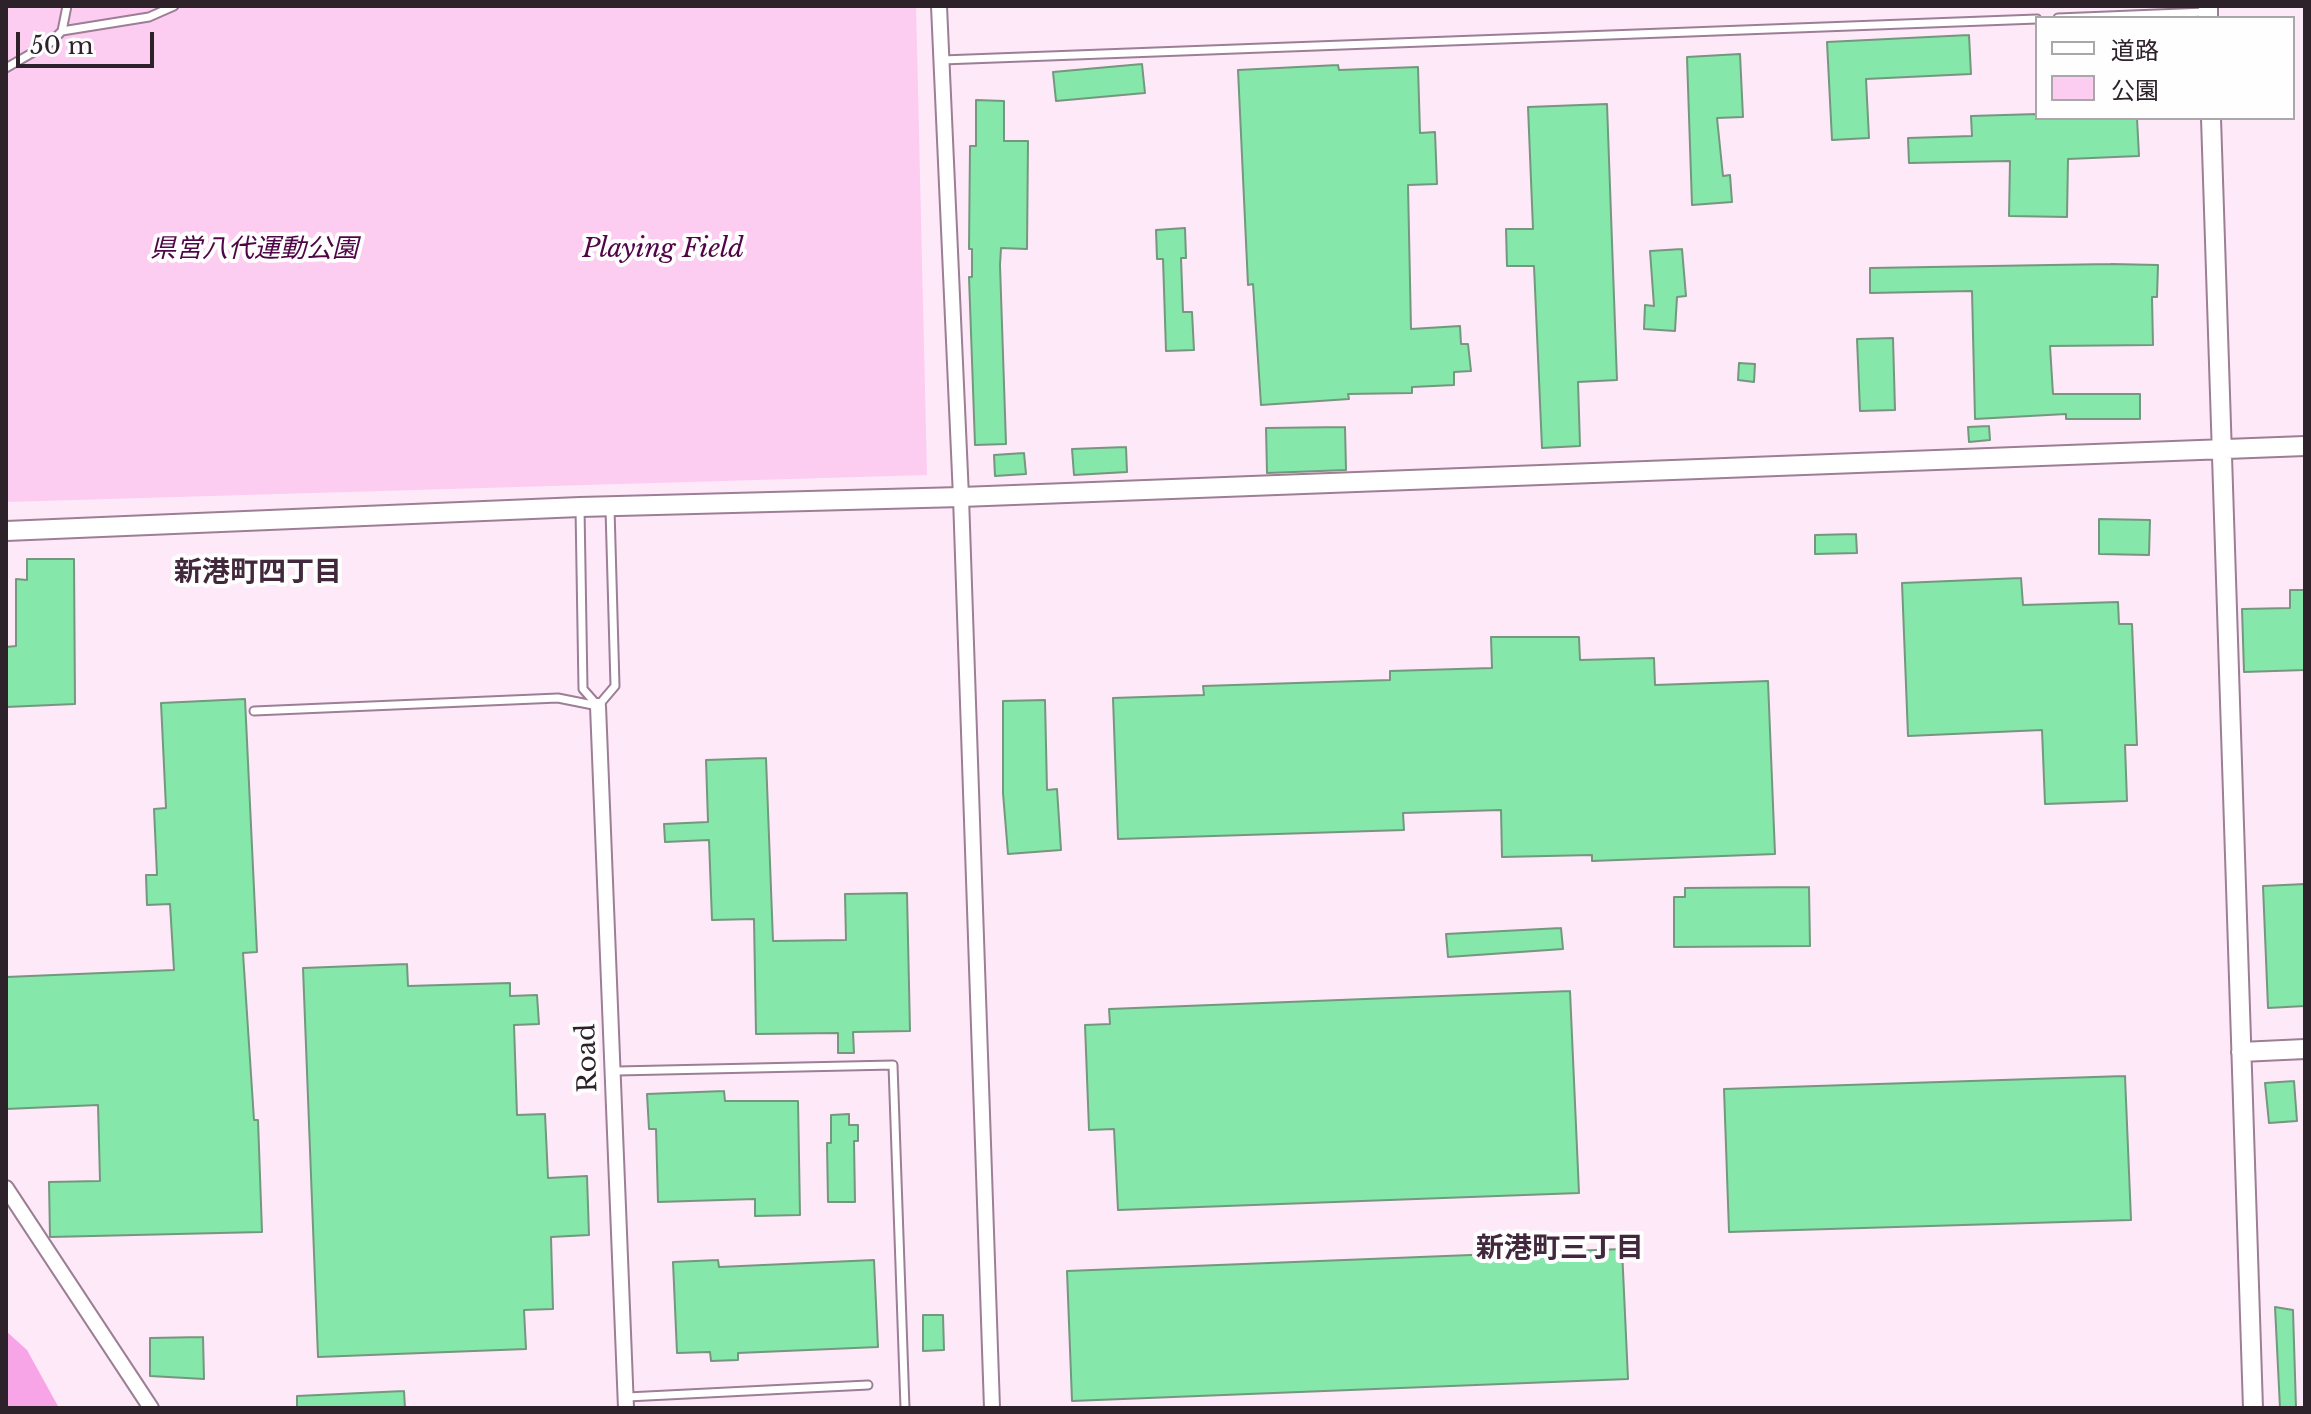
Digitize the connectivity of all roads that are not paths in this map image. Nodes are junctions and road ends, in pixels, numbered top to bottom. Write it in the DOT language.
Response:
graph roads {
  1 [pos="67,6"];
  2 [pos="174,6"];
  3 [pos="939,6"];
  4 [pos="2208,12"];
  5 [pos="2108,16"];
  6 [pos="2035,19"];
  7 [pos="62,31"];
  8 [pos="942,60"];
  9 [pos="6,68"];
  10 [pos="2211,120"];
  11 [pos="2305,446"];
  12 [pos="2223,449"];
  13 [pos="961,497"];
  14 [pos="580,507"];
  15 [pos="610,507"];
  16 [pos="6,531"];
  17 [pos="598,706"];
  18 [pos="254,711"];
  19 [pos="2305,1049"];
  20 [pos="2241,1052"];
  21 [pos="617,1071"];
  22 [pos="6,1188"];
  23 [pos="868,1385"];
  24 [pos="627,1404"];
  25 [pos="151,1408"];
  26 [pos="905,1408"];
  27 [pos="992,1408"];
  28 [pos="2253,1408"];
  1 -- 7 [label="lane"];
  2 -- 7 [label="lane"];
  3 -- 8 [label="street"];
  4 -- 5 [label="lane"];
  6 -- 8 [label="lane"];
  7 -- 9 [label="lane"];
  8 -- 13 [label="street"];
  10 -- 12 [label="street"];
  11 -- 12 [label="street"];
  12 -- 13 [label="street"];
  12 -- 20 [label="street"];
  13 -- 15 [label="street"];
  13 -- 27 [label="street"];
  14 -- 15 [label="street"];
  14 -- 16 [label="street"];
  14 -- 17 [label="lane"];
  15 -- 17 [label="lane"];
  17 -- 18 [label="lane"];
  17 -- 21 [label="lane"];
  17 -- 24 [label="street, Road"];
  19 -- 20 [label="street"];
  20 -- 28 [label="street"];
  21 -- 24 [label="lane"];
  21 -- 26 [label="lane"];
  22 -- 25 [label="street"];
  23 -- 24 [label="lane"];
}
